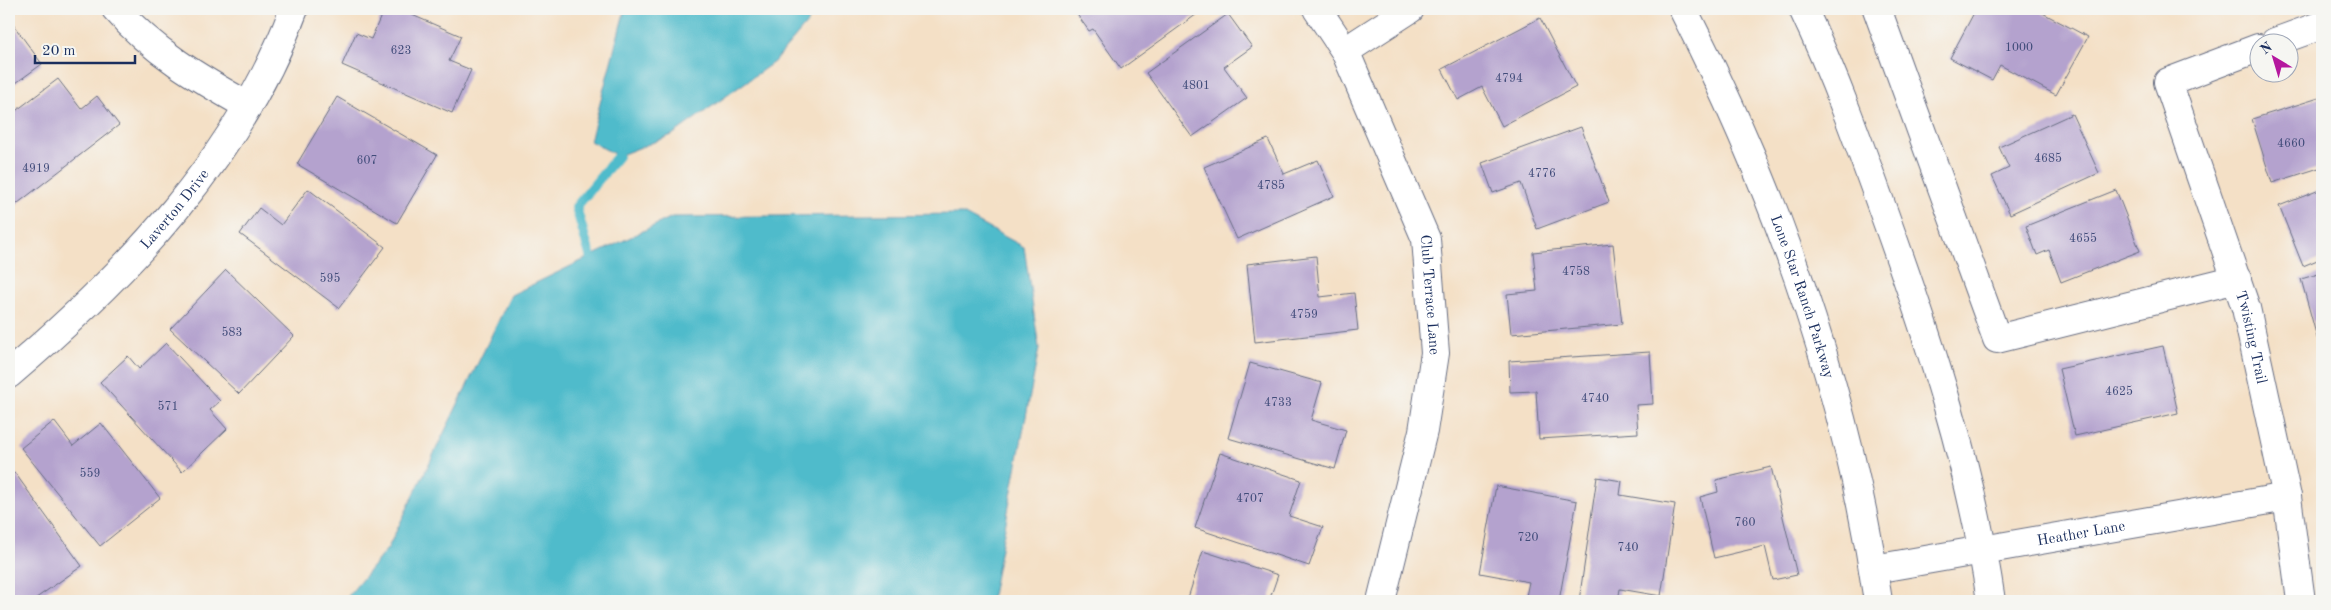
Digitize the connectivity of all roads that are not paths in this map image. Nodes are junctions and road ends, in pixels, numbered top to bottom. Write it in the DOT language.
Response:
graph roads {
  1 [pos="116,9"];
  2 [pos="294,9"];
  3 [pos="1317,9"];
  4 [pos="1410,9"];
  5 [pos="1683,9"];
  6 [pos="1803,9"];
  7 [pos="1877,9"];
  8 [pos="2322,25"];
  9 [pos="2298,34"];
  10 [pos="1345,52"];
  11 [pos="2248,52"];
  12 [pos="248,106"];
  13 [pos="2237,279"];
  14 [pos="9,374"];
  15 [pos="2287,497"];
  16 [pos="1984,551"];
  17 [pos="1874,569"];
  18 [pos="1381,601"];
  19 [pos="1878,601"];
  20 [pos="1992,601"];
  21 [pos="2301,601"];
  1 -- 12 [label="street"];
  2 -- 12 [label="street, Laverton Drive"];
  3 -- 10 [label="street, Club Terrace Lane"];
  4 -- 10 [label="street"];
  5 -- 17 [label="street, Lone Star Ranch Parkway"];
  6 -- 16 [label="street"];
  7 -- 13 [label="street"];
  8 -- 9 [label="street"];
  10 -- 18 [label="street, Club Terrace Lane"];
  11 -- 13 [label="street, Twisting Trail"];
  12 -- 14 [label="street, Laverton Drive"];
  13 -- 15 [label="street, Twisting Trail"];
  15 -- 16 [label="street, Heather Lane"];
  15 -- 21 [label="street, Twisting Trail"];
  16 -- 17 [label="street, Heather Lane"];
  16 -- 20 [label="street"];
  17 -- 19 [label="street, Lone Star Ranch Parkway"];
}
